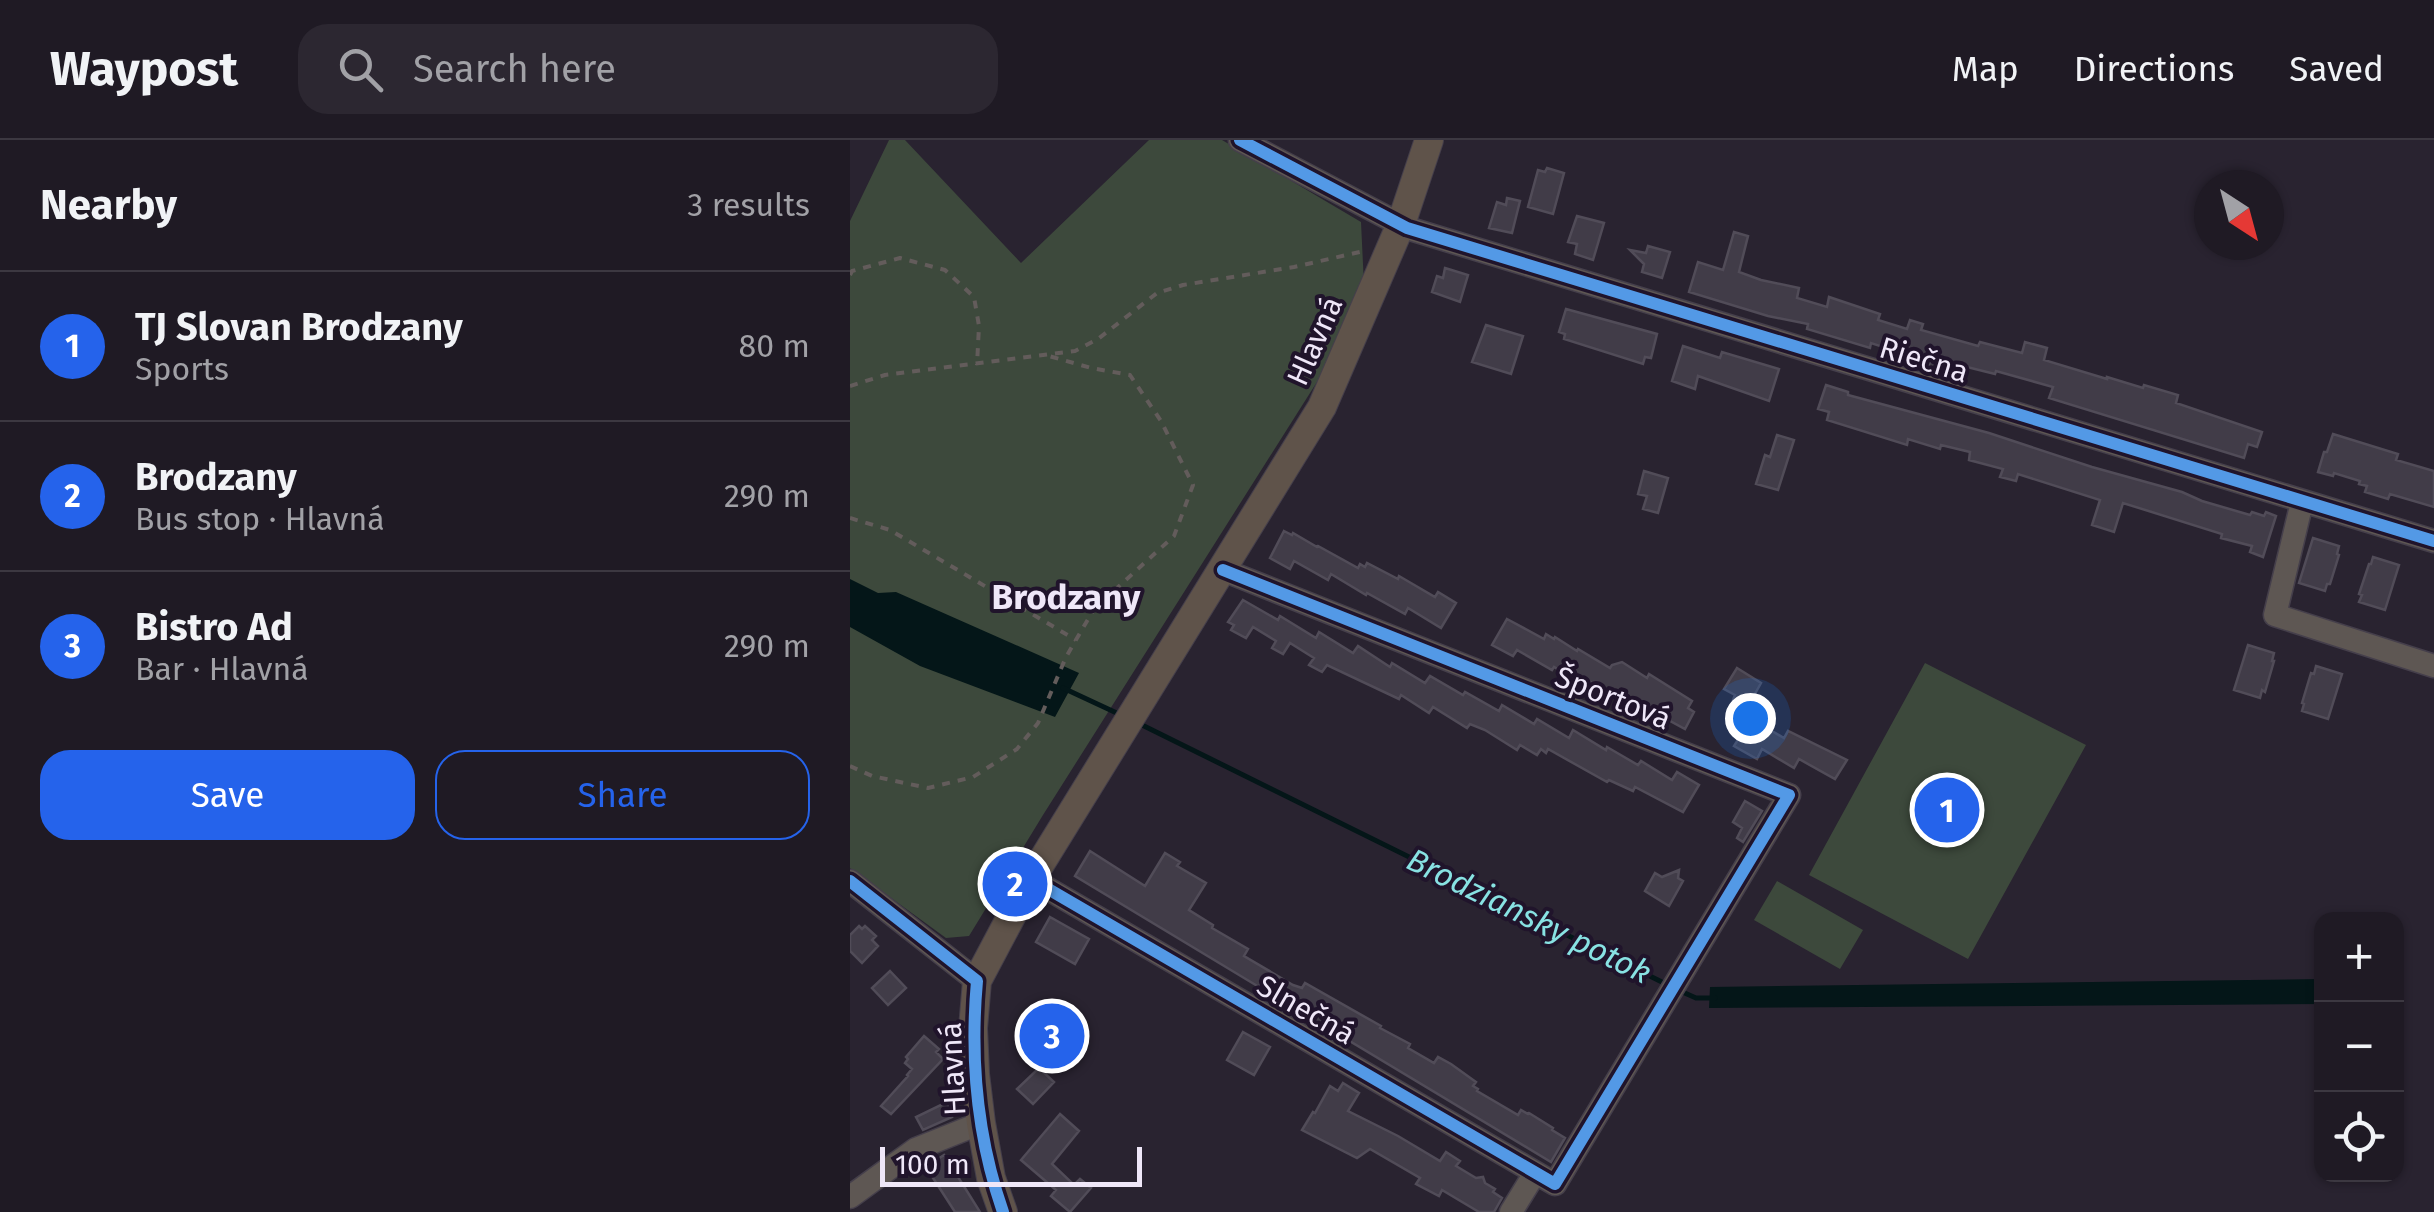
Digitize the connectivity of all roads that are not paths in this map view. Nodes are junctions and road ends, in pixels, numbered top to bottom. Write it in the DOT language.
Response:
graph roads {
  1 [pos="1240,140"];
  2 [pos="1428,140"];
  3 [pos="1396,234"];
  4 [pos="2302,502"];
  5 [pos="2434,541"];
  6 [pos="1223,570"];
  7 [pos="2434,666"];
  8 [pos="1031,879"];
  9 [pos="850,881"];
  10 [pos="977,981"];
  11 [pos="981,1124"];
  12 [pos="1545,1179"];
  13 [pos="850,1197"];
  14 [pos="1003,1212"];
  15 [pos="1512,1212"];
  1 -- 3 [label="street, Riečna"];
  2 -- 3 [label="main road, Hlavná"];
  3 -- 4 [label="street, Riečna"];
  3 -- 6 [label="main road, Hlavná"];
  4 -- 5 [label="street, Riečna"];
  4 -- 7 [label="street"];
  6 -- 8 [label="main road, Hlavná"];
  6 -- 12 [label="street, Športová"];
  8 -- 10 [label="main road, Hlavná"];
  8 -- 12 [label="street, Slnečná"];
  9 -- 10 [label="street"];
  10 -- 11 [label="main road, Hlavná"];
  11 -- 13 [label="street"];
  11 -- 14 [label="main road, Hlavná"];
  12 -- 15 [label="street"];
}
